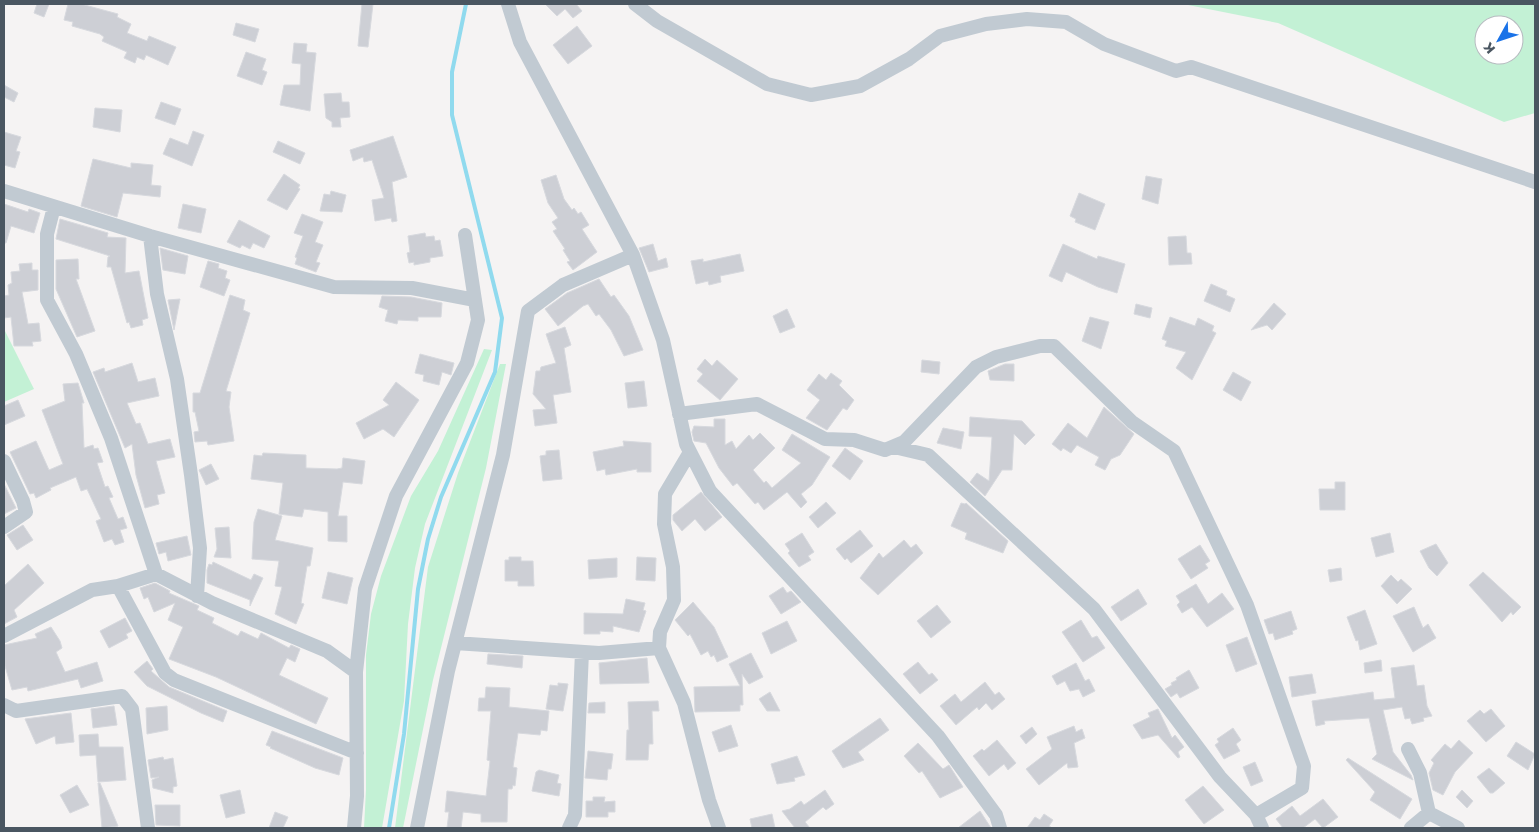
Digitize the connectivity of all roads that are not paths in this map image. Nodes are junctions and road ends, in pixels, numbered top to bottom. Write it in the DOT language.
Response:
graph roads {
  1 [pos="508,4"];
  2 [pos="635,4"];
  3 [pos="1535,182"];
  4 [pos="4,191"];
  5 [pos="54,207"];
  6 [pos="465,235"];
  7 [pos="150,236"];
  8 [pos="633,255"];
  9 [pos="475,300"];
  10 [pos="679,414"];
  11 [pos="894,447"];
  12 [pos="690,452"];
  13 [pos="4,461"];
  14 [pos="4,527"];
  15 [pos="156,574"];
  16 [pos="118,586"];
  17 [pos="198,596"];
  18 [pos="4,636"];
  19 [pos="455,643"];
  20 [pos="659,648"];
  21 [pos="582,652"];
  22 [pos="356,672"];
  23 [pos="4,707"];
  24 [pos="1408,749"];
  25 [pos="357,753"];
  26 [pos="1429,813"];
  27 [pos="1256,815"];
  28 [pos="148,828"];
  29 [pos="354,828"];
  30 [pos="417,828"];
  31 [pos="569,828"];
  32 [pos="719,828"];
  33 [pos="1000,828"];
  34 [pos="1262,828"];
  35 [pos="1411,828"];
  36 [pos="1458,828"];
  1 -- 8 [label="street"];
  2 -- 3 [label="street"];
  4 -- 5 [label="street"];
  5 -- 7 [label="street"];
  5 -- 15 [label="street"];
  6 -- 9 [label="street"];
  7 -- 9 [label="street"];
  7 -- 17 [label="street"];
  8 -- 10 [label="street"];
  8 -- 19 [label="street"];
  9 -- 22 [label="street"];
  10 -- 11 [label="street"];
  10 -- 12 [label="street"];
  11 -- 27 [label="street"];
  11 -- 27 [label="street"];
  12 -- 20 [label="street"];
  12 -- 33 [label="street"];
  13 -- 14 [label="street"];
  15 -- 16 [label="street"];
  15 -- 17 [label="street"];
  16 -- 18 [label="street"];
  16 -- 25 [label="street"];
  17 -- 22 [label="street"];
  19 -- 21 [label="street"];
  19 -- 30 [label="street"];
  20 -- 21 [label="street"];
  20 -- 32 [label="street"];
  21 -- 31 [label="street"];
  22 -- 25 [label="street"];
  23 -- 28 [label="street"];
  24 -- 26 [label="street"];
  25 -- 29 [label="street"];
  26 -- 35 [label="street"];
  26 -- 36 [label="street"];
  27 -- 34 [label="street"];
}
